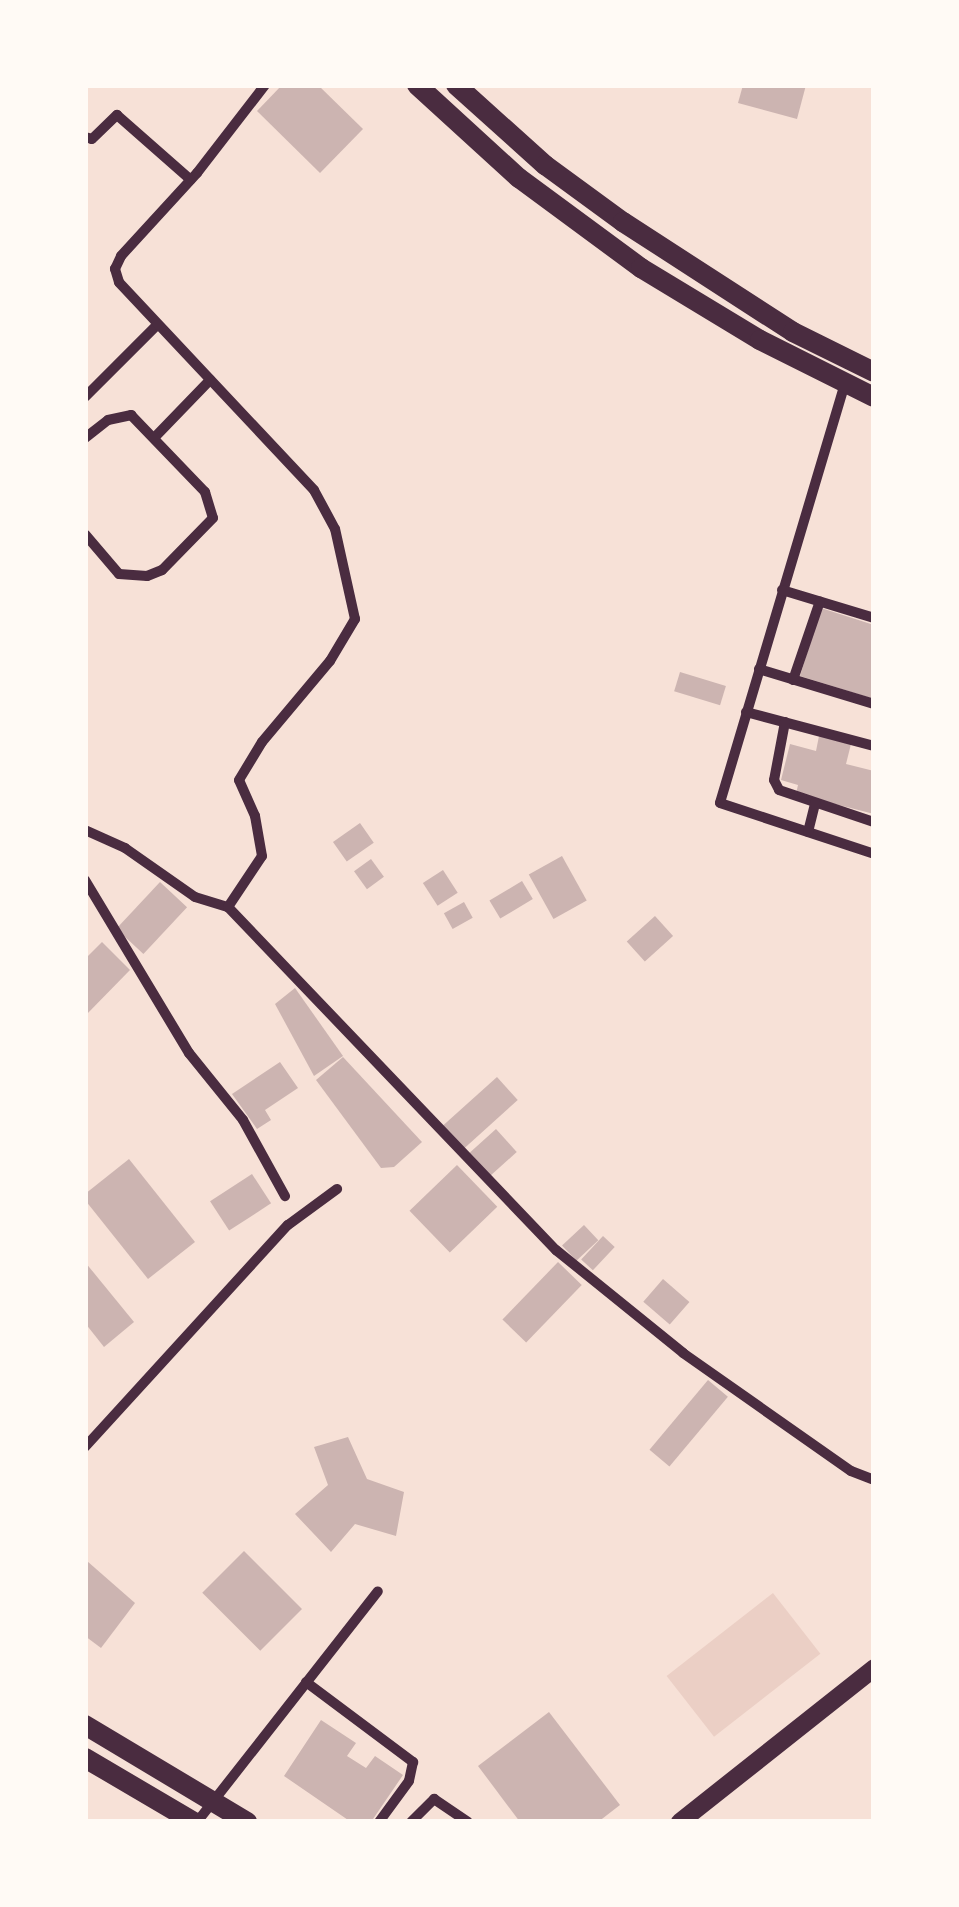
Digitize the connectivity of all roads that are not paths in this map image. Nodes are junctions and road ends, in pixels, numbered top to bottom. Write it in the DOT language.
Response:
graph roads {
  1 [pos="266,85"];
  2 [pos="417,85"];
  3 [pos="456,85"];
  4 [pos="85,138"];
  5 [pos="191,180"];
  6 [pos="157,325"];
  7 [pos="853,361"];
  8 [pos="874,372"];
  9 [pos="210,380"];
  10 [pos="844,386"];
  11 [pos="85,397"];
  12 [pos="874,397"];
  13 [pos="85,438"];
  14 [pos="154,438"];
  15 [pos="85,534"];
  16 [pos="782,590"];
  17 [pos="820,601"];
  18 [pos="874,618"];
  19 [pos="758,669"];
  20 [pos="794,680"];
  21 [pos="874,704"];
  22 [pos="746,712"];
  23 [pos="785,722"];
  24 [pos="874,746"];
  25 [pos="815,804"];
  26 [pos="874,822"];
  27 [pos="85,830"];
  28 [pos="808,832"];
  29 [pos="874,854"];
  30 [pos="85,880"];
  31 [pos="228,907"];
  32 [pos="336,1190"];
  33 [pos="284,1196"];
  34 [pos="85,1447"];
  35 [pos="874,1480"];
  36 [pos="378,1591"];
  37 [pos="874,1668"];
  38 [pos="306,1682"];
  39 [pos="85,1725"];
  40 [pos="85,1758"];
  41 [pos="214,1799"];
  42 [pos="196,1822"];
  43 [pos="247,1822"];
  44 [pos="379,1822"];
  45 [pos="411,1822"];
  46 [pos="468,1822"];
  47 [pos="680,1822"];
  1 -- 5 [label="street"];
  2 -- 10 [label="main road"];
  3 -- 7 [label="main road"];
  4 -- 5 [label="street"];
  5 -- 6 [label="street"];
  6 -- 9 [label="street"];
  6 -- 11 [label="street"];
  7 -- 8 [label="main road"];
  7 -- 10 [label="street"];
  9 -- 14 [label="street"];
  9 -- 31 [label="street"];
  10 -- 12 [label="main road"];
  10 -- 16 [label="street"];
  13 -- 14 [label="street"];
  14 -- 15 [label="street"];
  16 -- 17 [label="street"];
  16 -- 19 [label="street"];
  17 -- 18 [label="street"];
  17 -- 20 [label="street"];
  19 -- 20 [label="street"];
  19 -- 22 [label="street"];
  20 -- 21 [label="street"];
  22 -- 23 [label="street"];
  22 -- 28 [label="street"];
  23 -- 24 [label="street"];
  23 -- 25 [label="street"];
  25 -- 26 [label="street"];
  25 -- 28 [label="street"];
  27 -- 31 [label="street"];
  28 -- 29 [label="street"];
  30 -- 33 [label="street"];
  31 -- 35 [label="street"];
  32 -- 34 [label="street"];
  36 -- 38 [label="street"];
  37 -- 47 [label="street"];
  38 -- 41 [label="street"];
  38 -- 44 [label="street"];
  39 -- 41 [label="main road"];
  40 -- 42 [label="main road"];
  41 -- 42 [label="street"];
  41 -- 43 [label="main road"];
  45 -- 46 [label="street"];
}
